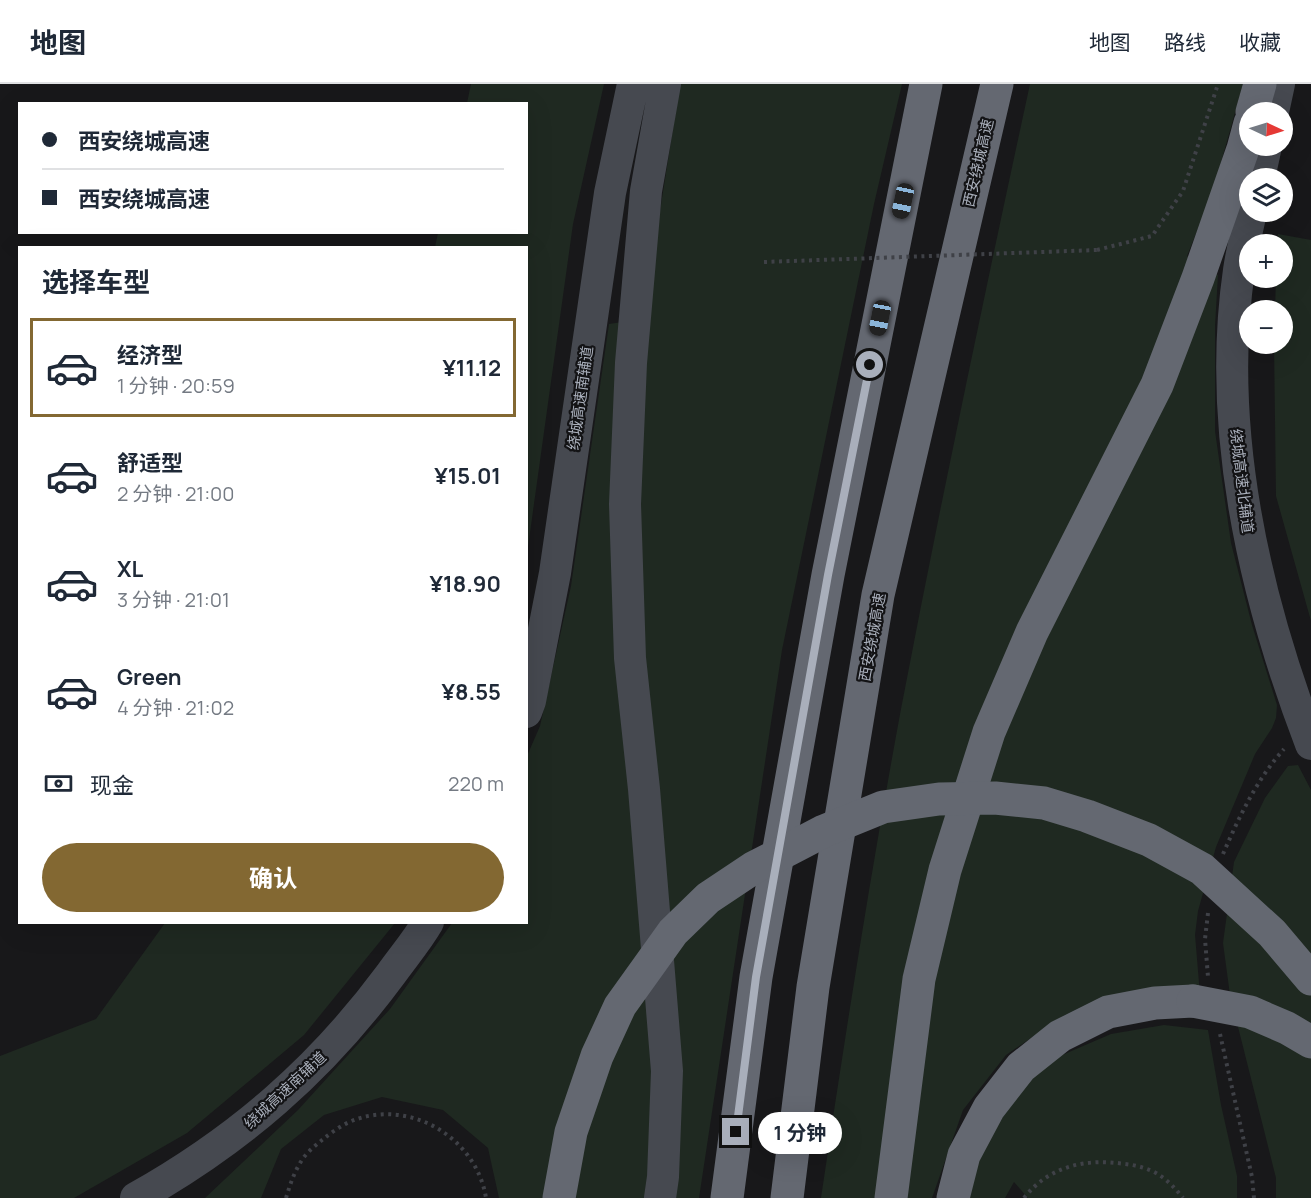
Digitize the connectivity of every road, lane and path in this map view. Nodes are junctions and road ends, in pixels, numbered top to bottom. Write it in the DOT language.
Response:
graph roads {
  1 [pos="633,84"];
  2 [pos="665,84"];
  3 [pos="926,84"];
  4 [pos="997,84"];
  5 [pos="1218,84"];
  6 [pos="1260,84"];
  7 [pos="1279,84"];
  8 [pos="1255,102"];
  9 [pos="1275,102"];
  10 [pos="1241,156"];
  11 [pos="1249,222"];
  12 [pos="764,262"];
  13 [pos="528,706"];
  14 [pos="1308,735"];
  15 [pos="1222,857"];
  16 [pos="1209,903"];
  17 [pos="427,924"];
  18 [pos="1311,979"];
  19 [pos="1201,992"];
  20 [pos="1219,1028"];
  21 [pos="1311,1042"];
  22 [pos="181,1185"];
  23 [pos="136,1198"];
  24 [pos="286,1198"];
  25 [pos="486,1198"];
  26 [pos="559,1198"];
  27 [pos="660,1198"];
  28 [pos="727,1198"];
  29 [pos="786,1198"];
  30 [pos="891,1198"];
  31 [pos="953,1198"];
  32 [pos="1024,1198"];
  33 [pos="1183,1198"];
  34 [pos="1254,1198"];
  1 -- 13 [label="main road, 绕城高速南辅道"];
  2 -- 27 [label="main road"];
  3 -- 28 [label="highway"];
  4 -- 29 [label="highway, 西安绕城高速"];
  5 -- 12 [label="path, bridge"];
  6 -- 8 [label="highway"];
  7 -- 9 [label="main road"];
  10 -- 30 [label="highway"];
  11 -- 14 [label="main road, 绕城高速北辅道"];
  14 -- 15 [label="path"];
  16 -- 19 [label="path"];
  17 -- 22 [label="main road, 绕城高速南辅道"];
  18 -- 26 [label="highway, bridge"];
  19 -- 21 [label="highway, bridge"];
  19 -- 31 [label="highway"];
  20 -- 34 [label="path"];
  22 -- 23 [label="main road, 绕城高速南辅道"];
  24 -- 25 [label="path"];
  32 -- 33 [label="path"];
}
